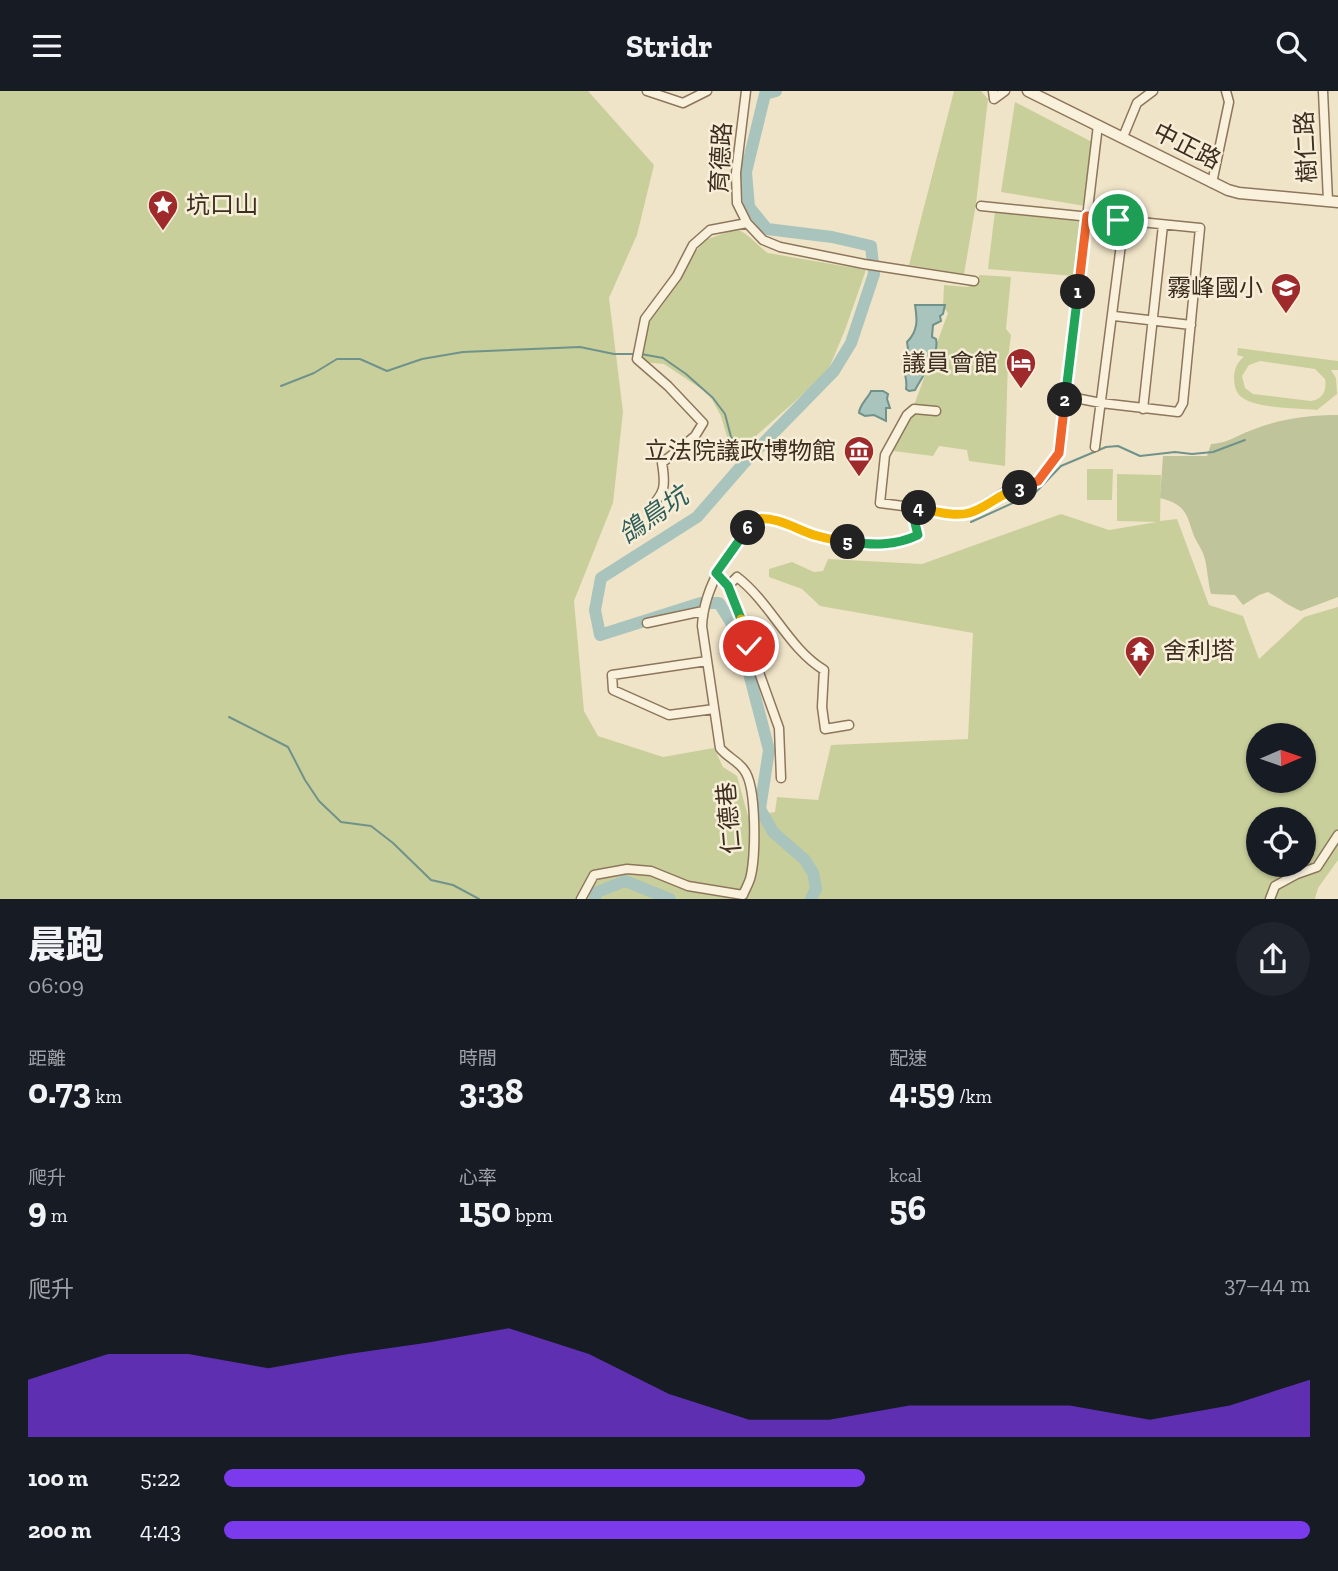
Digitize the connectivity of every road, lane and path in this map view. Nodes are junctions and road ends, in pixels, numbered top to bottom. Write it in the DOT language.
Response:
graph roads {
  1 [pos="647,91"];
  2 [pos="707,91"];
  3 [pos="746,91"];
  4 [pos="993,91"];
  5 [pos="1004,91"];
  6 [pos="1028,91"];
  7 [pos="1153,91"];
  8 [pos="1226,91"];
  9 [pos="1322,91"];
  10 [pos="1098,125"];
  11 [pos="1123,137"];
  12 [pos="1212,183"];
  13 [pos="1333,201"];
  14 [pos="981,206"];
  15 [pos="1087,216"];
  16 [pos="1124,221"];
  17 [pos="747,223"];
  18 [pos="1163,226"];
  19 [pos="974,281"];
  20 [pos="1114,316"];
  21 [pos="1152,320"];
  22 [pos="1191,325"];
  23 [pos="1065,396"];
  24 [pos="1101,403"];
  25 [pos="1143,409"];
  26 [pos="936,411"];
  27 [pos="1095,447"];
  28 [pos="911,507"];
  29 [pos="648,510"];
  30 [pos="715,576"];
  31 [pos="728,586"];
  32 [pos="704,608"];
  33 [pos="647,623"];
  34 [pos="707,661"];
  35 [pos="714,709"];
  36 [pos="849,726"];
  37 [pos="781,778"];
  38 [pos="1338,835"];
  39 [pos="582,899"];
  40 [pos="1270,899"];
  1 -- 2 [label="street"];
  3 -- 17 [label="street, 育德路"];
  4 -- 5 [label="street"];
  6 -- 10 [label="street, 中正路"];
  7 -- 11 [label="street"];
  8 -- 12 [label="street"];
  9 -- 13 [label="street, 樹仁路"];
  10 -- 11 [label="street, 中正路"];
  10 -- 15 [label="street"];
  11 -- 12 [label="street, 中正路"];
  12 -- 13 [label="street, 中正路"];
  14 -- 15 [label="street"];
  15 -- 16 [label="street"];
  15 -- 23 [label="street"];
  16 -- 18 [label="street"];
  16 -- 20 [label="street"];
  17 -- 19 [label="street, 育德路"];
  17 -- 29 [label="street"];
  18 -- 21 [label="street"];
  18 -- 22 [label="street"];
  20 -- 21 [label="street"];
  20 -- 24 [label="street"];
  21 -- 22 [label="street"];
  21 -- 25 [label="street"];
  22 -- 25 [label="street"];
  23 -- 24 [label="street"];
  23 -- 28 [label="street"];
  24 -- 25 [label="street"];
  24 -- 27 [label="street"];
  26 -- 28 [label="street"];
  28 -- 30 [label="street"];
  30 -- 31 [label="street"];
  30 -- 32 [label="street"];
  31 -- 36 [label="street"];
  31 -- 37 [label="street"];
  32 -- 33 [label="street"];
  32 -- 34 [label="street, 仁德巷"];
  34 -- 35 [label="street, 仁德巷"];
  34 -- 35 [label="street"];
  35 -- 39 [label="street, 仁德巷"];
  38 -- 40 [label="street"];
}
